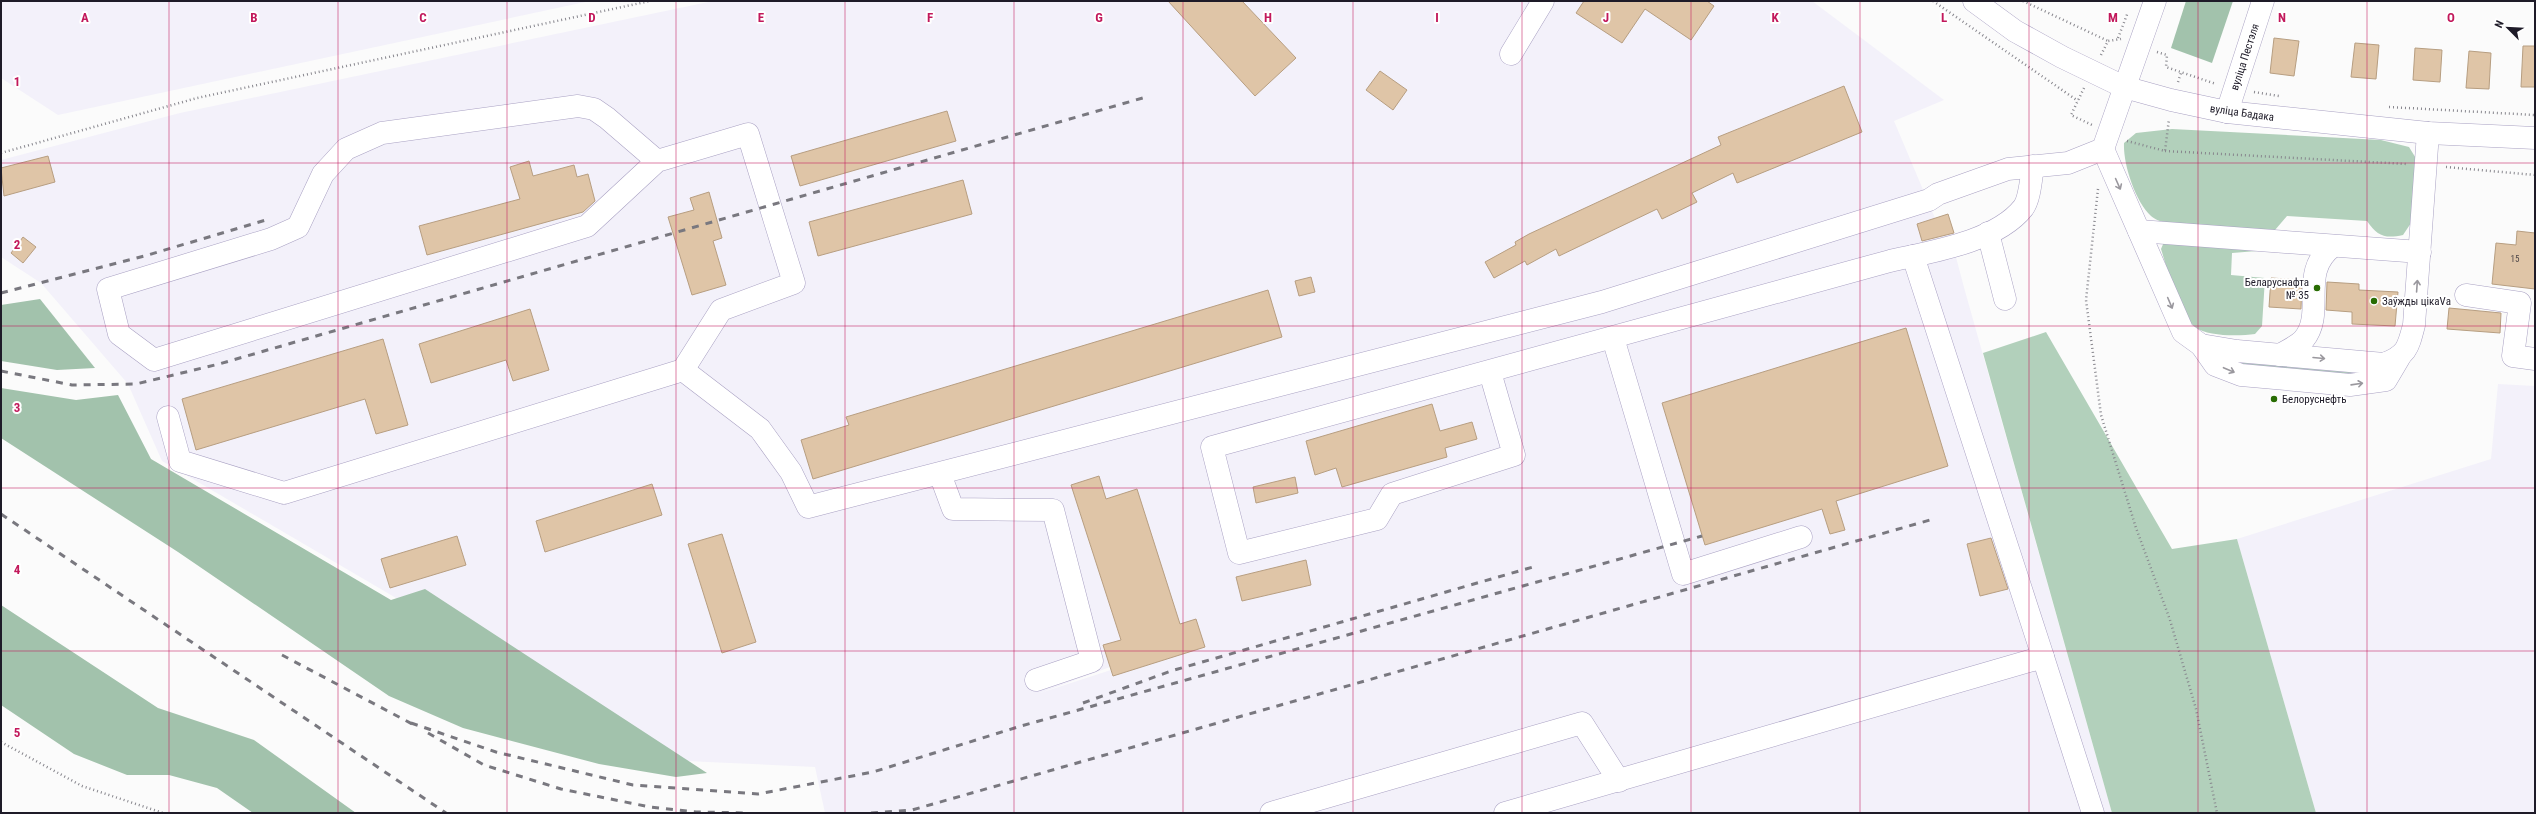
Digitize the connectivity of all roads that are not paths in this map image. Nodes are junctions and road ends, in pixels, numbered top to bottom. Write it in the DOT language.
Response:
graph roads {
  1 [pos="1543,1"];
  2 [pos="1974,1"];
  3 [pos="2155,1"];
  4 [pos="2263,1"];
  5 [pos="1511,54"];
  6 [pos="2124,87"];
  7 [pos="2227,112"];
  8 [pos="2428,133"];
  9 [pos="2535,138"];
  10 [pos="2105,140"];
  11 [pos="657,161"];
  12 [pos="2034,166"];
  13 [pos="2139,231"];
  14 [pos="1988,232"];
  15 [pos="2333,246"];
  16 [pos="2420,252"];
  17 [pos="1913,256"];
  18 [pos="2466,294"];
  19 [pos="2004,299"];
  20 [pos="1613,338"];
  21 [pos="2201,345"];
  22 [pos="2280,355"];
  23 [pos="2399,358"];
  24 [pos="2535,360"];
  25 [pos="683,370"];
  26 [pos="1490,372"];
  27 [pos="168,417"];
  28 [pos="940,474"];
  29 [pos="1801,537"];
  30 [pos="2043,658"];
  31 [pos="1036,680"];
  32 [pos="1618,781"];
  33 [pos="1271,813"];
  34 [pos="1505,813"];
  35 [pos="2093,813"];
  1 -- 5 [label="main road"];
  2 -- 6 [label="main road, вуліца Бадака"];
  3 -- 6 [label="main road"];
  4 -- 7 [label="main road, вуліца Пестэля"];
  6 -- 7 [label="main road, вуліца Бадака"];
  6 -- 10 [label="main road"];
  7 -- 8 [label="main road, вуліца Бадака"];
  8 -- 9 [label="main road, вуліца Бадака"];
  8 -- 16 [label="main road"];
  10 -- 12 [label="main road"];
  10 -- 13 [label="main road, one-way"];
  11 -- 11 [label="main road"];
  11 -- 25 [label="main road"];
  12 -- 14 [label="main road"];
  12 -- 28 [label="main road"];
  13 -- 15 [label="main road"];
  13 -- 21 [label="main road, one-way"];
  14 -- 17 [label="main road"];
  14 -- 19 [label="main road"];
  15 -- 16 [label="main road"];
  15 -- 22 [label="main road"];
  23 -- 16 [label="main road, one-way"];
  17 -- 20 [label="main road"];
  17 -- 30 [label="main road"];
  18 -- 24 [label="main road"];
  20 -- 26 [label="main road"];
  20 -- 29 [label="main road"];
  21 -- 22 [label="main road"];
  21 -- 23 [label="main road, one-way"];
  22 -- 23 [label="main road, one-way"];
  25 -- 27 [label="main road"];
  25 -- 28 [label="main road"];
  26 -- 26 [label="main road"];
  28 -- 31 [label="main road"];
  30 -- 32 [label="main road"];
  30 -- 35 [label="main road"];
  32 -- 33 [label="main road"];
  32 -- 34 [label="main road"];
}
